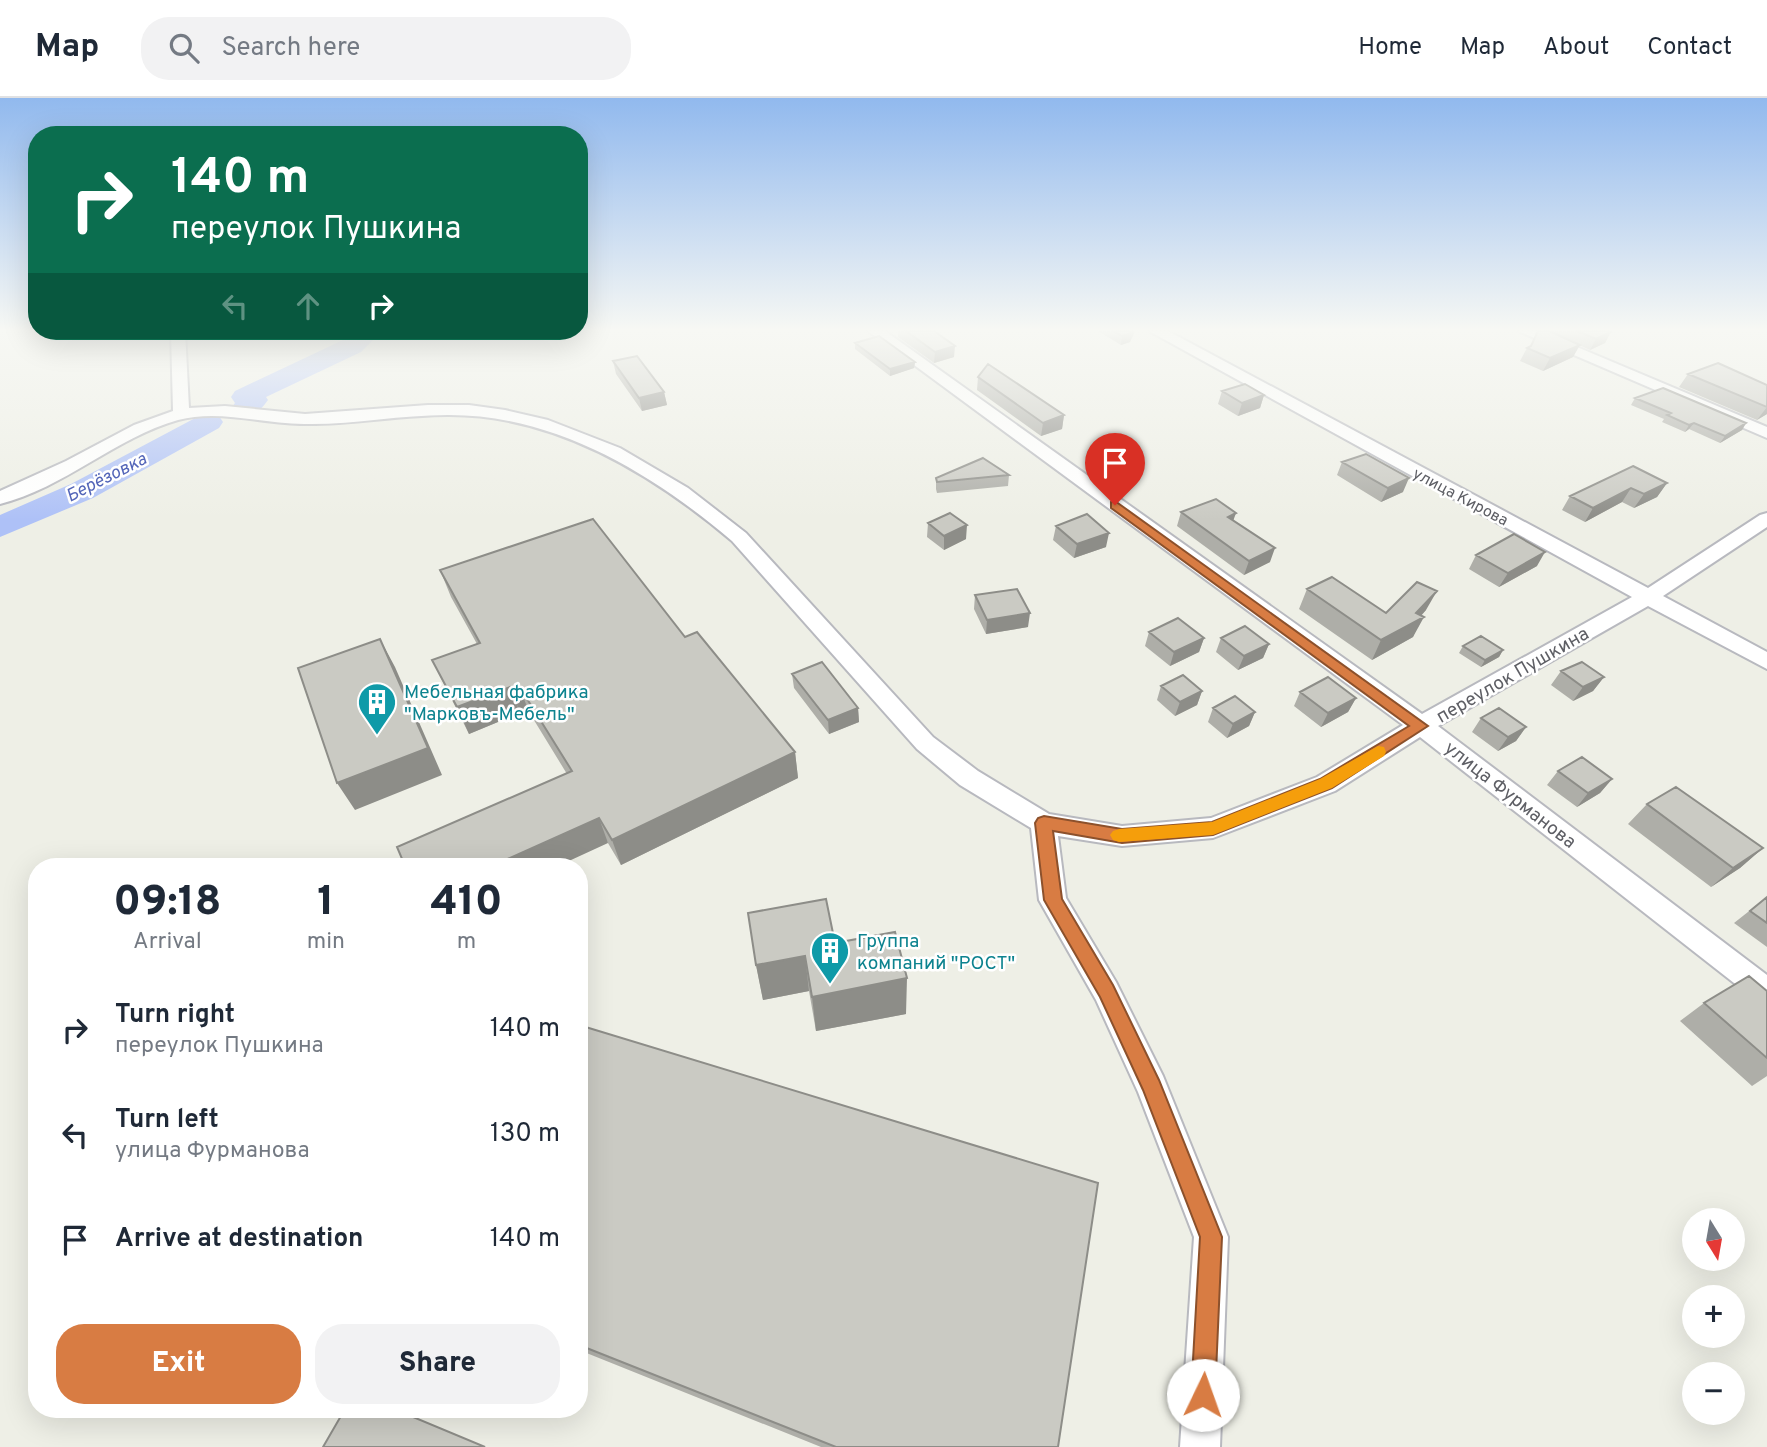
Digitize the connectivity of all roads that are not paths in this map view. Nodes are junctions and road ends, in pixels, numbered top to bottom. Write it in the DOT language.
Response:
graph roads {
  1 [pos="181,394"];
  2 [pos="962,394"];
  3 [pos="1272,394"];
  4 [pos="1674,394"];
  5 [pos="181,414"];
  6 [pos="1767,433"];
  7 [pos="0,498"];
  8 [pos="1767,519"];
  9 [pos="1648,597"];
  10 [pos="1767,661"];
  11 [pos="1420,726"];
  12 [pos="1044,823"];
  13 [pos="1767,992"];
  14 [pos="1200,1447"];
  1 -- 5 [label="street"];
  2 -- 11 [label="street, улица Фурманова"];
  3 -- 9 [label="street, улица Кирова"];
  4 -- 6 [label="street"];
  5 -- 7 [label="street"];
  5 -- 12 [label="street"];
  8 -- 9 [label="street, переулок Пушкина"];
  9 -- 10 [label="street, улица Кирова"];
  9 -- 11 [label="street, переулок Пушкина"];
  11 -- 12 [label="street, переулок Пушкина"];
  11 -- 13 [label="street, улица Фурманова"];
  12 -- 14 [label="street"];
}
